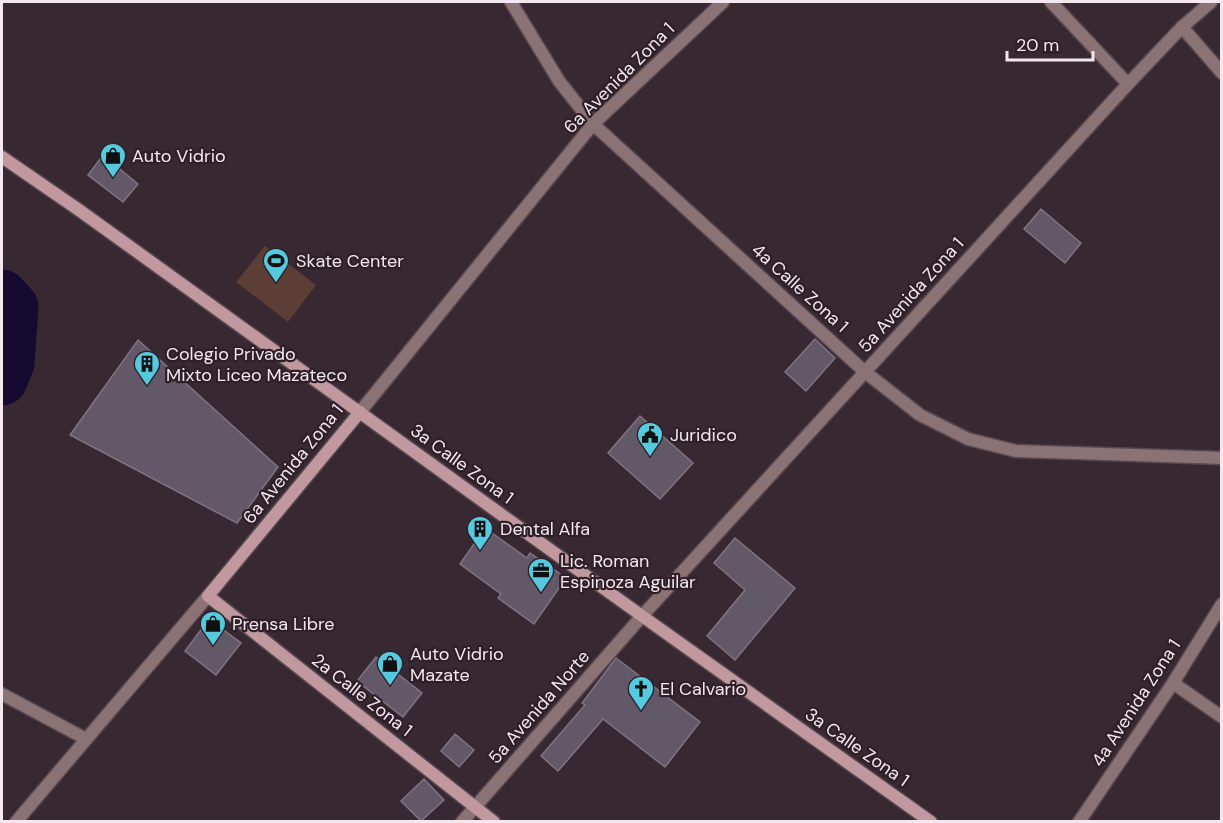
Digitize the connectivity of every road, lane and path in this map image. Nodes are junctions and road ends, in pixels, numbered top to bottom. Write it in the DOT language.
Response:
graph roads {
  1 [pos="511,2"];
  2 [pos="723,2"];
  3 [pos="1051,2"];
  4 [pos="1211,2"];
  5 [pos="1182,27"];
  6 [pos="1221,73"];
  7 [pos="1128,84"];
  8 [pos="593,124"];
  9 [pos="2,157"];
  10 [pos="865,372"];
  11 [pos="360,412"];
  12 [pos="1221,458"];
  13 [pos="208,596"];
  14 [pos="1221,604"];
  15 [pos="642,616"];
  16 [pos="1173,683"];
  17 [pos="2,694"];
  18 [pos="1221,717"];
  19 [pos="86,739"];
  20 [pos="476,807"];
  21 [pos="16,822"];
  22 [pos="462,822"];
  23 [pos="494,822"];
  24 [pos="931,822"];
  25 [pos="1079,822"];
  1 -- 8 [label="street, 4a Calle Zona 1"];
  2 -- 8 [label="street, 6a Avenida Zona 1"];
  3 -- 7 [label="street"];
  4 -- 5 [label="street, 5a Avenida Zona 1"];
  5 -- 6 [label="street"];
  5 -- 7 [label="street, 5a Avenida Zona 1"];
  7 -- 10 [label="street, 5a Avenida Zona 1"];
  8 -- 10 [label="street, 4a Calle Zona 1"];
  8 -- 11 [label="street, 6a Avenida Zona 1"];
  9 -- 11 [label="main road, 3a Calle Zona 1"];
  10 -- 12 [label="street, 4a Calle Zona 1"];
  10 -- 15 [label="street, 5a Avenida Zona 1"];
  11 -- 13 [label="main road, 6a Avenida Zona 1"];
  11 -- 15 [label="main road, 3a Calle Zona 1"];
  13 -- 19 [label="street, 6a Avenida Zona 1"];
  13 -- 20 [label="main road, 2a Calle Zona 1"];
  14 -- 16 [label="street, 4a Avenida Zona 1"];
  15 -- 20 [label="street, 5a Avenida Norte"];
  15 -- 24 [label="main road, 3a Calle Zona 1"];
  16 -- 18 [label="street"];
  16 -- 25 [label="street, 4a Avenida Zona 1"];
  17 -- 19 [label="street"];
  19 -- 21 [label="street, 6a Avenida Zona 1"];
  20 -- 22 [label="street, 5a Avenida Norte"];
  20 -- 23 [label="main road, 2a Calle Zona 1"];
}
